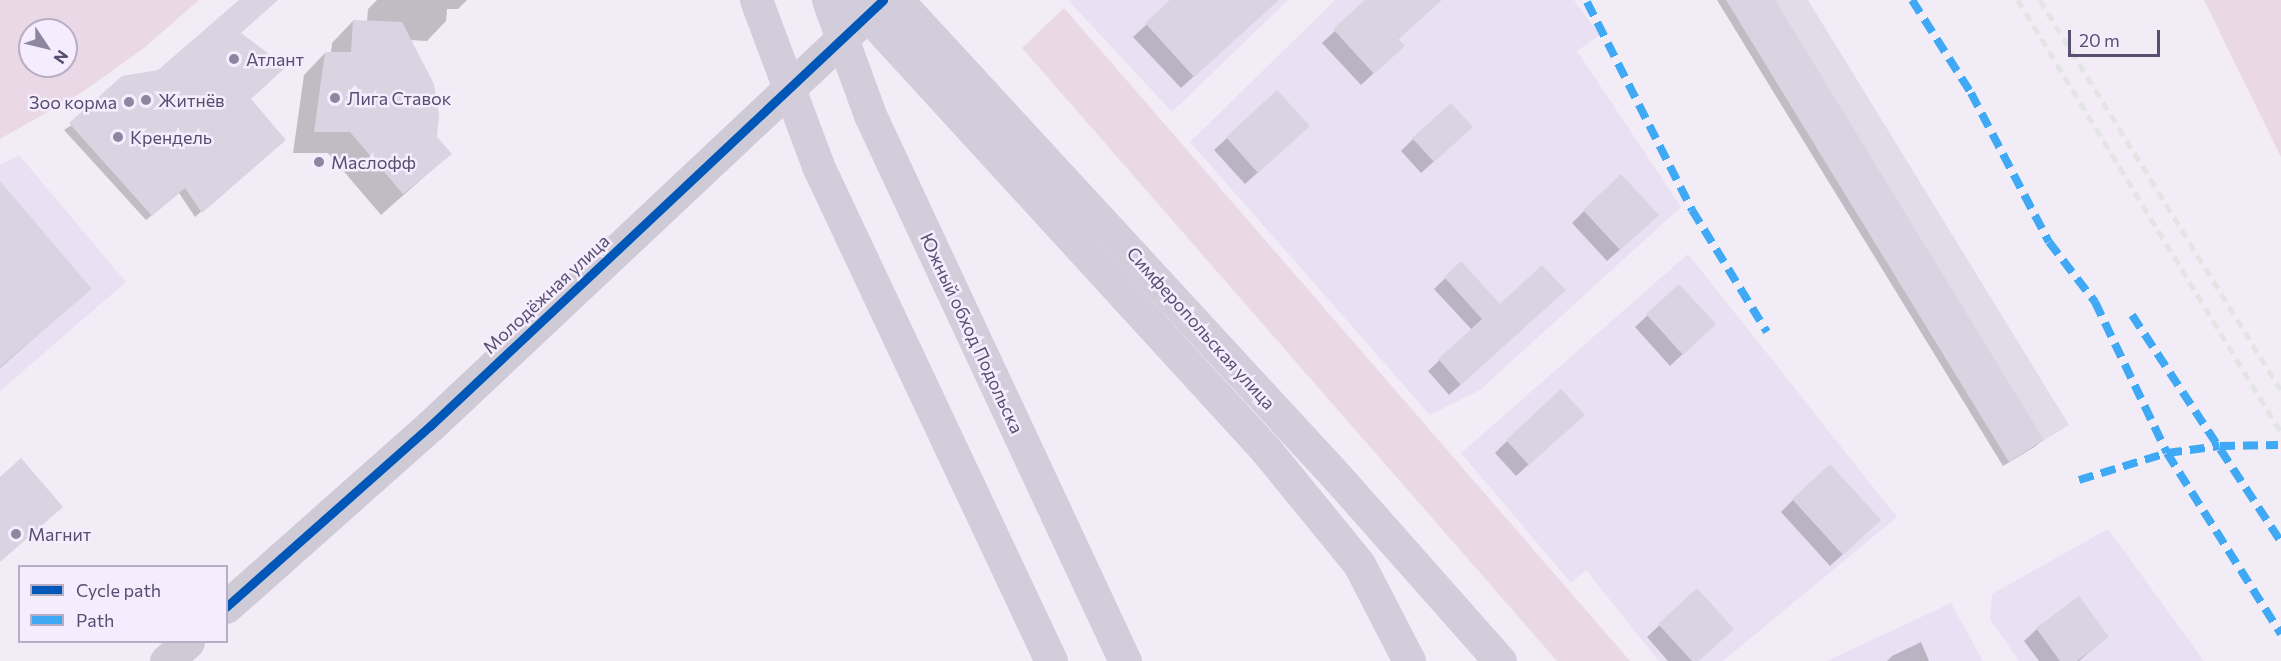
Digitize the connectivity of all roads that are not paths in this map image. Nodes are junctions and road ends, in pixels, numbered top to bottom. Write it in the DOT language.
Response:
graph roads {
  1 [pos="756,0"];
  2 [pos="828,0"];
  3 [pos="897,0"];
  4 [pos="868,5"];
  5 [pos="228,605"];
  6 [pos="187,643"];
  7 [pos="166,661"];
  8 [pos="1051,661"];
  9 [pos="1125,661"];
  10 [pos="1409,661"];
  11 [pos="1500,661"];
  1 -- 8 [label="main road"];
  2 -- 9 [label="main road, Южный обход Подольска"];
  3 -- 11 [label="main road, Симферопольская улица"];
  4 -- 5 [label="street, Молодёжная улица"];
  4 -- 10 [label="main road, Симферопольская улица"];
  6 -- 7 [label="street"];
}
